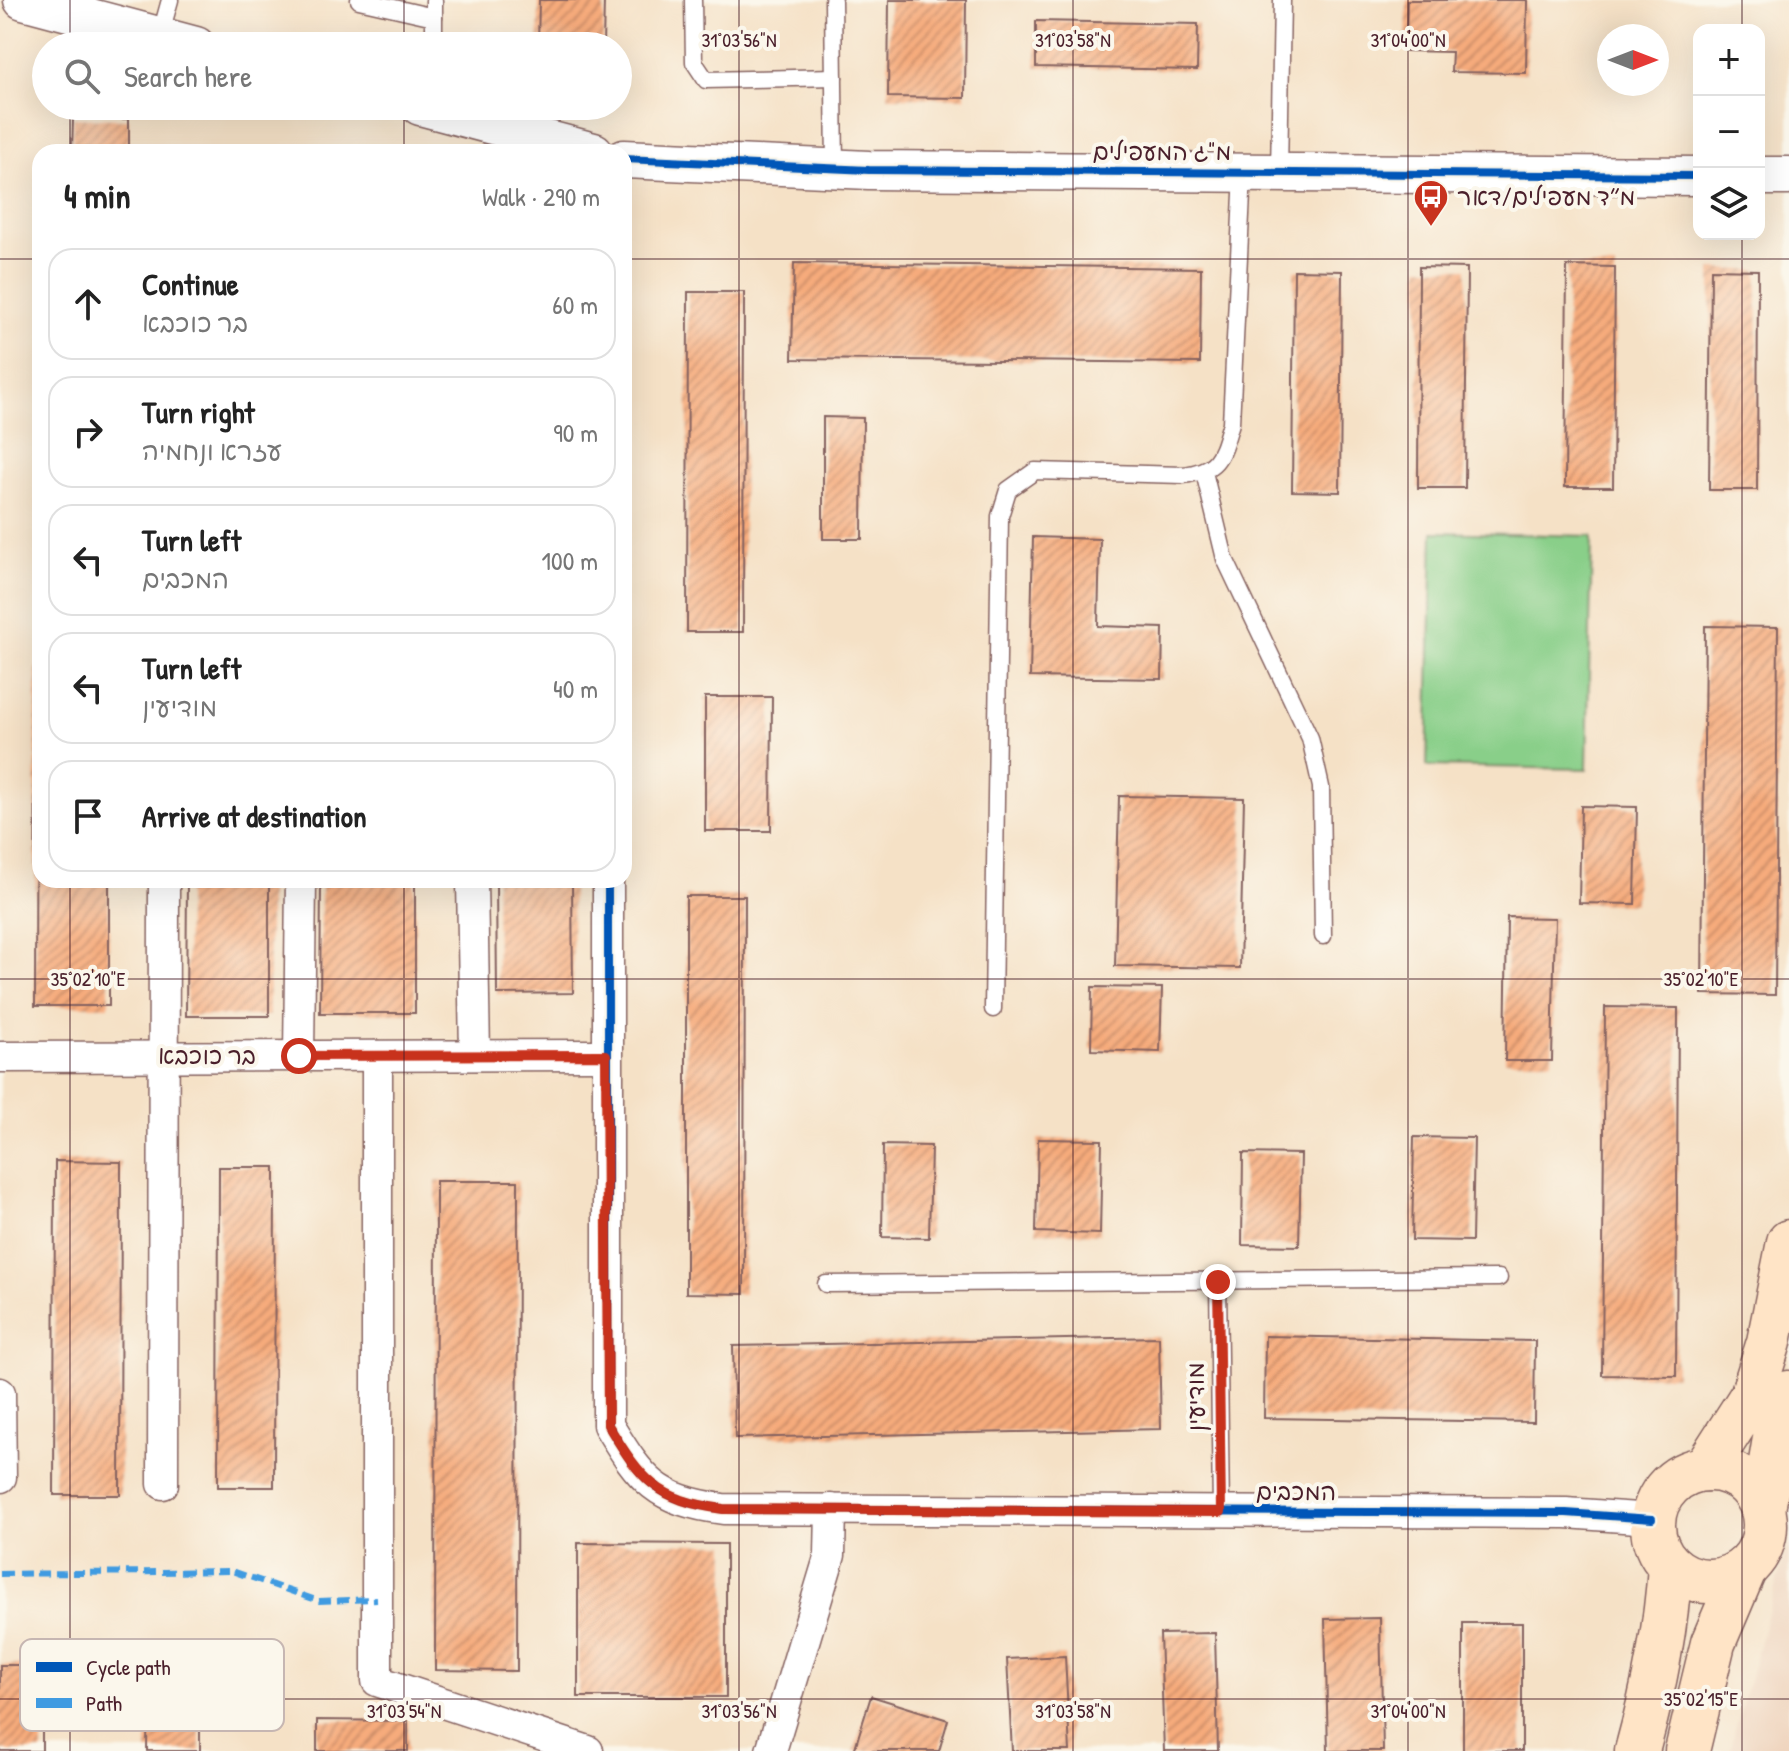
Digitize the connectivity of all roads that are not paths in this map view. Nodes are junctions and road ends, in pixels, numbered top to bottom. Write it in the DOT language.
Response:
graph roads {
  1 [pos="23,0"];
  2 [pos="170,0"];
  3 [pos="359,0"];
  4 [pos="693,0"];
  5 [pos="833,0"];
  6 [pos="1282,0"];
  7 [pos="434,8"];
  8 [pos="145,32"];
  9 [pos="161,32"];
  10 [pos="434,32"];
  11 [pos="834,77"];
  12 [pos="477,120"];
  13 [pos="565,144"];
  14 [pos="632,159"];
  15 [pos="835,169"];
  16 [pos="1261,173"];
  17 [pos="1693,176"];
  18 [pos="1765,176"];
  19 [pos="1789,176"];
  20 [pos="1204,472"];
  21 [pos="164,888"];
  22 [pos="301,888"];
  23 [pos="472,888"];
  24 [pos="608,888"];
  25 [pos="1323,936"];
  26 [pos="993,1009"];
  27 [pos="475,1055"];
  28 [pos="606,1055"];
  29 [pos="299,1056"];
  30 [pos="377,1056"];
  31 [pos="0,1057"];
  32 [pos="164,1057"];
  33 [pos="1789,1242"];
  34 [pos="1499,1278"];
  35 [pos="1218,1282"];
  36 [pos="826,1284"];
  37 [pos="0,1393"];
  38 [pos="1789,1393"];
  39 [pos="1705,1469"];
  40 [pos="1,1477"];
  41 [pos="163,1484"];
  42 [pos="831,1509"];
  43 [pos="1763,1510"];
  44 [pos="1221,1512"];
  45 [pos="1652,1519"];
  46 [pos="1670,1566"];
  47 [pos="1744,1570"];
  48 [pos="588,1751"];
  49 [pos="771,1751"];
  50 [pos="1637,1751"];
  51 [pos="1687,1751"];
  1 -- 8 [label="street"];
  2 -- 9 [label="lane"];
  3 -- 7 [label="lane"];
  4 -- 11 [label="lane"];
  5 -- 11 [label="lane"];
  6 -- 16 [label="lane"];
  7 -- 10 [label="lane"];
  11 -- 15 [label="lane"];
  12 -- 13 [label="street"];
  14 -- 15 [label="street, מ\"ג המעפילים"];
  15 -- 16 [label="street, מ\"ג המעפילים"];
  16 -- 17 [label="street, מ\"ג המעפילים"];
  16 -- 20 [label="lane"];
  18 -- 19 [label="street"];
  20 -- 25 [label="lane"];
  20 -- 26 [label="lane"];
  21 -- 32 [label="street"];
  22 -- 29 [label="street"];
  23 -- 27 [label="street"];
  24 -- 28 [label="street"];
  27 -- 28 [label="street, בר כוכבא"];
  27 -- 30 [label="street, בר כוכבא"];
  28 -- 42 [label="street, המכבים"];
  29 -- 30 [label="street, בר כוכבא"];
  29 -- 32 [label="street, בר כוכבא"];
  30 -- 48 [label="street"];
  31 -- 32 [label="street, בר כוכבא"];
  32 -- 41 [label="street"];
  33 -- 39 [label="main road"];
  34 -- 35 [label="lane"];
  35 -- 36 [label="lane"];
  35 -- 44 [label="lane, מודיעין"];
  37 -- 40 [label="street"];
  38 -- 43 [label="main road"];
  39 -- 43 [label="main road"];
  39 -- 45 [label="main road"];
  42 -- 44 [label="street, המכבים"];
  42 -- 49 [label="street"];
  43 -- 47 [label="main road"];
  44 -- 45 [label="street, המכבים"];
  45 -- 46 [label="main road"];
  46 -- 47 [label="main road"];
  46 -- 50 [label="main road"];
  47 -- 51 [label="main road"];
}
